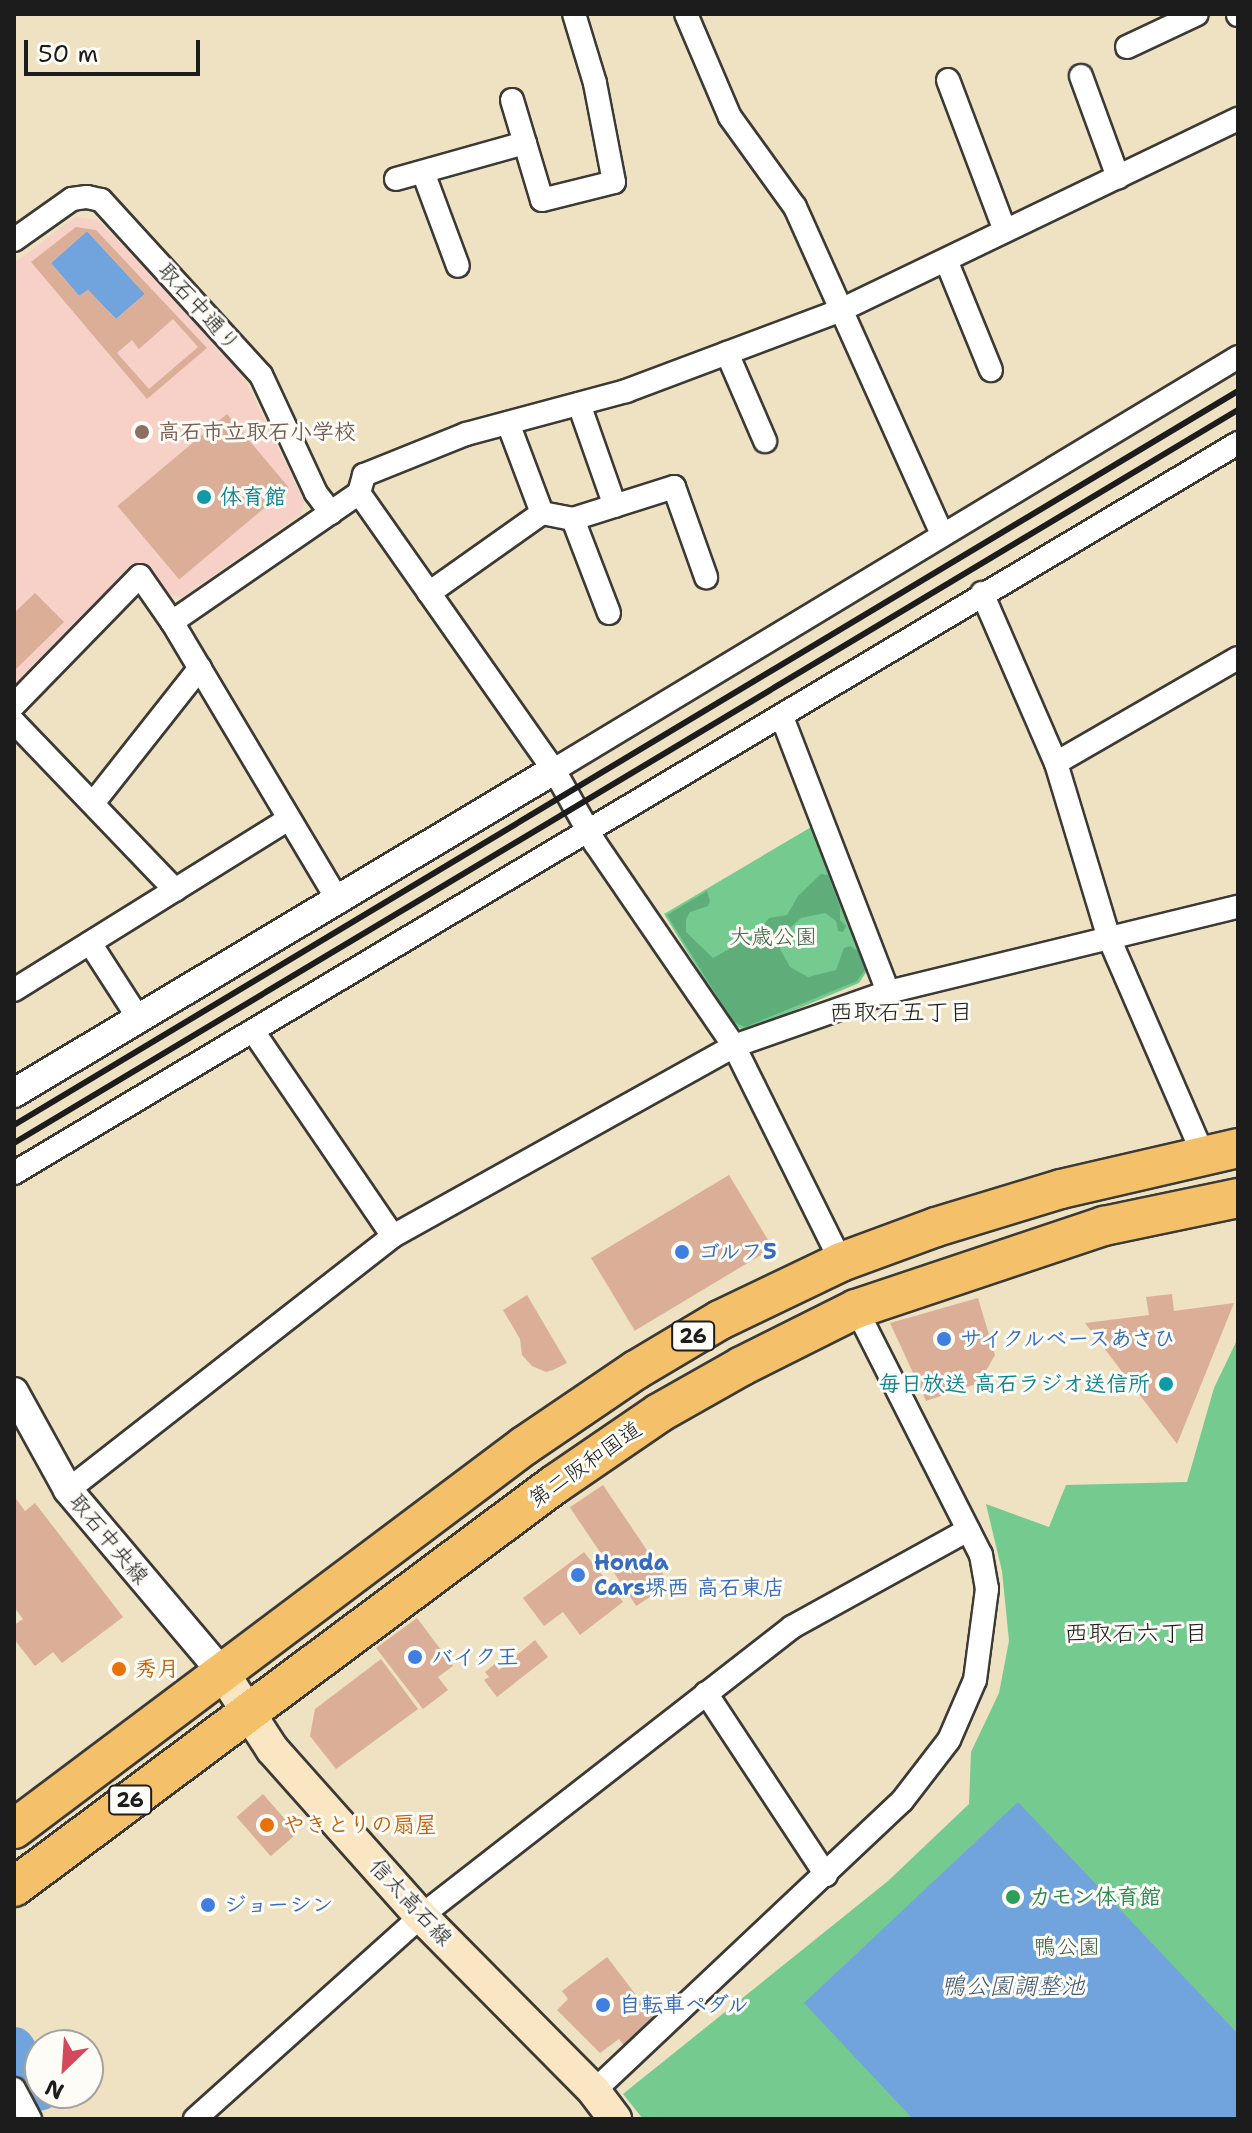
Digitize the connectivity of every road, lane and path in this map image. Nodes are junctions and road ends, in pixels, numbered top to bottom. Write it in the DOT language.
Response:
graph roads {
  1 [pos="574,14"];
  2 [pos="686,14"];
  3 [pos="1197,14"];
  4 [pos="1127,47"];
  5 [pos="1081,76"];
  6 [pos="948,80"];
  7 [pos="512,100"];
  8 [pos="1238,119"];
  9 [pos="525,143"];
  10 [pos="423,172"];
  11 [pos="1118,177"];
  12 [pos="396,179"];
  13 [pos="1005,231"];
  14 [pos="14,240"];
  15 [pos="946,260"];
  16 [pos="458,266"];
  17 [pos="841,310"];
  18 [pos="727,353"];
  19 [pos="1238,357"];
  20 [pos="991,370"];
  21 [pos="579,404"];
  22 [pos="508,423"];
  23 [pos="765,441"];
  24 [pos="1238,443"];
  25 [pos="359,493"];
  26 [pos="615,506"];
  27 [pos="331,513"];
  28 [pos="542,513"];
  29 [pos="573,519"];
  30 [pos="942,534"];
  31 [pos="706,577"];
  32 [pos="429,593"];
  33 [pos="982,593"];
  34 [pos="609,613"];
  35 [pos="172,622"];
  36 [pos="1238,658"];
  37 [pos="200,668"];
  38 [pos="14,705"];
  39 [pos="782,717"];
  40 [pos="14,722"];
  41 [pos="1056,763"];
  42 [pos="554,770"];
  43 [pos="94,802"];
  44 [pos="289,819"];
  45 [pos="590,830"];
  46 [pos="175,890"];
  47 [pos="339,902"];
  48 [pos="1238,907"];
  49 [pos="1109,938"];
  50 [pos="90,943"];
  51 [pos="14,990"];
  52 [pos="888,992"];
  53 [pos="139,1019"];
  54 [pos="253,1031"];
  55 [pos="734,1046"];
  56 [pos="14,1093"];
  57 [pos="1221,1152"];
  58 [pos="14,1173"];
  59 [pos="1238,1198"];
  60 [pos="393,1236"];
  61 [pos="841,1262"];
  62 [pos="856,1309"];
  63 [pos="14,1392"];
  64 [pos="68,1490"];
  65 [pos="968,1530"];
  66 [pos="222,1672"];
  67 [pos="706,1693"];
  68 [pos="247,1713"];
  69 [pos="14,1829"];
  70 [pos="826,1875"];
  71 [pos="14,1887"];
  72 [pos="421,1916"];
  73 [pos="14,2089"];
  74 [pos="594,2091"];
  75 [pos="30,2119"];
  76 [pos="195,2119"];
  77 [pos="615,2119"];
  1 -- 9 [label="street"];
  2 -- 17 [label="street"];
  3 -- 4 [label="street"];
  5 -- 11 [label="street"];
  6 -- 13 [label="street"];
  7 -- 9 [label="street"];
  8 -- 11 [label="street"];
  9 -- 10 [label="street"];
  10 -- 12 [label="street"];
  10 -- 16 [label="street"];
  11 -- 13 [label="street"];
  13 -- 15 [label="street"];
  14 -- 27 [label="street, 取石中通り"];
  15 -- 17 [label="street"];
  15 -- 20 [label="street"];
  17 -- 18 [label="street"];
  17 -- 30 [label="street"];
  18 -- 21 [label="street"];
  18 -- 23 [label="street"];
  19 -- 30 [label="street"];
  21 -- 22 [label="street"];
  21 -- 26 [label="street"];
  22 -- 25 [label="street"];
  22 -- 28 [label="street"];
  24 -- 33 [label="street"];
  25 -- 27 [label="street"];
  25 -- 32 [label="street"];
  26 -- 29 [label="street"];
  26 -- 31 [label="street"];
  27 -- 35 [label="street"];
  28 -- 29 [label="street"];
  28 -- 32 [label="street"];
  29 -- 34 [label="street"];
  30 -- 42 [label="street"];
  32 -- 42 [label="street"];
  33 -- 39 [label="street"];
  33 -- 41 [label="street"];
  35 -- 37 [label="street"];
  35 -- 38 [label="street"];
  36 -- 41 [label="street"];
  37 -- 43 [label="street"];
  37 -- 44 [label="street"];
  39 -- 45 [label="street"];
  39 -- 52 [label="street"];
  40 -- 43 [label="street"];
  41 -- 49 [label="street"];
  42 -- 45 [label="street"];
  42 -- 47 [label="street"];
  43 -- 46 [label="street"];
  44 -- 46 [label="street"];
  44 -- 47 [label="street"];
  45 -- 54 [label="street"];
  45 -- 55 [label="street"];
  46 -- 50 [label="street"];
  47 -- 53 [label="street"];
  48 -- 49 [label="street"];
  49 -- 52 [label="street"];
  49 -- 57 [label="street"];
  50 -- 51 [label="street"];
  50 -- 53 [label="street"];
  52 -- 55 [label="street"];
  53 -- 56 [label="street"];
  54 -- 58 [label="street"];
  54 -- 60 [label="street"];
  55 -- 60 [label="street"];
  55 -- 61 [label="street"];
  57 -- 61 [label="highway, 26"];
  59 -- 62 [label="highway, 第二阪和国道 / 26"];
  60 -- 64 [label="street"];
  61 -- 66 [label="highway, 26"];
  62 -- 65 [label="street"];
  62 -- 68 [label="highway, 第二阪和国道 / 26"];
  63 -- 64 [label="street, 取石中央線"];
  64 -- 66 [label="street, 取石中央線"];
  65 -- 67 [label="street"];
  65 -- 70 [label="street"];
  66 -- 68 [label="main road, 信太高石線"];
  66 -- 69 [label="highway, 26"];
  67 -- 70 [label="street"];
  67 -- 72 [label="street"];
  68 -- 71 [label="highway, 第二阪和国道 / 26"];
  68 -- 72 [label="main road, 信太高石線"];
  70 -- 74 [label="street"];
  72 -- 74 [label="main road, 信太高石線"];
  72 -- 76 [label="street"];
  73 -- 75 [label="street"];
  74 -- 77 [label="main road, 信太高石線"];
}
